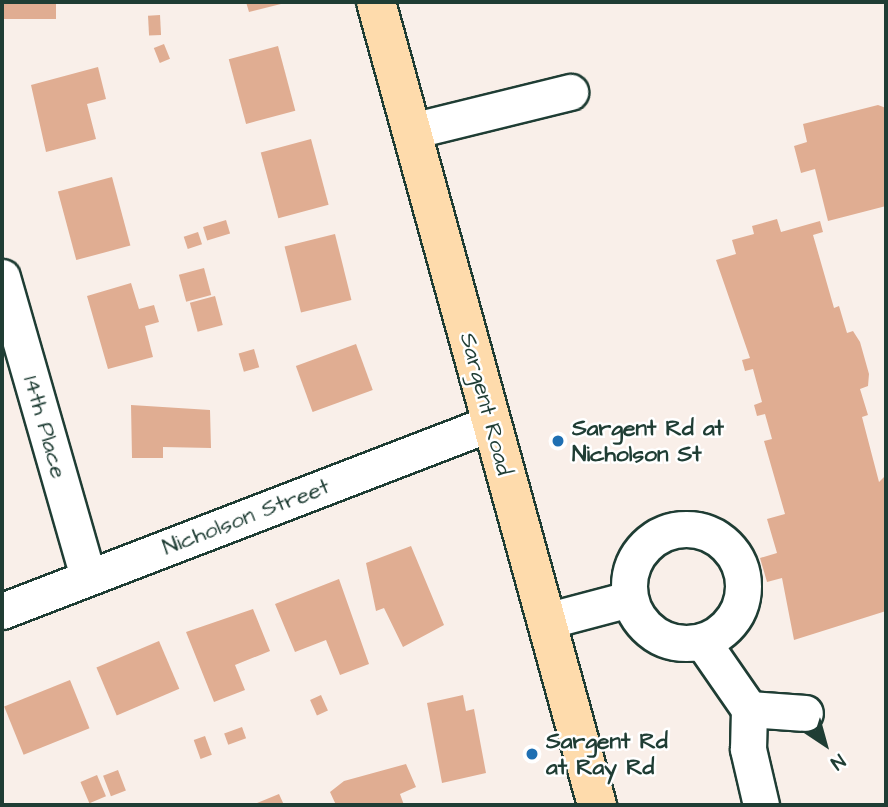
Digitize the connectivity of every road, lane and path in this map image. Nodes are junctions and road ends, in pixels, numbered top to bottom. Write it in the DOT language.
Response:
graph roads {
  1 [pos="376,2"];
  2 [pos="570,92"];
  3 [pos="411,131"];
  4 [pos="2,276"];
  5 [pos="491,423"];
  6 [pos="89,577"];
  7 [pos="629,599"];
  8 [pos="2,611"];
  9 [pos="546,621"];
  10 [pos="702,641"];
  11 [pos="749,709"];
  12 [pos="804,713"];
  13 [pos="597,805"];
  14 [pos="761,805"];
  1 -- 3 [label="main road, Sargent Road"];
  2 -- 3 [label="street"];
  3 -- 5 [label="main road, Sargent Road"];
  4 -- 6 [label="street, 14th Place"];
  5 -- 6 [label="street, Nicholson Street"];
  5 -- 9 [label="main road, Sargent Road"];
  6 -- 8 [label="street, Nicholson Street"];
  7 -- 9 [label="street"];
  7 -- 10 [label="street"];
  7 -- 10 [label="street"];
  9 -- 13 [label="main road, Sargent Road"];
  10 -- 11 [label="street"];
  11 -- 12 [label="street"];
  11 -- 14 [label="street"];
}
